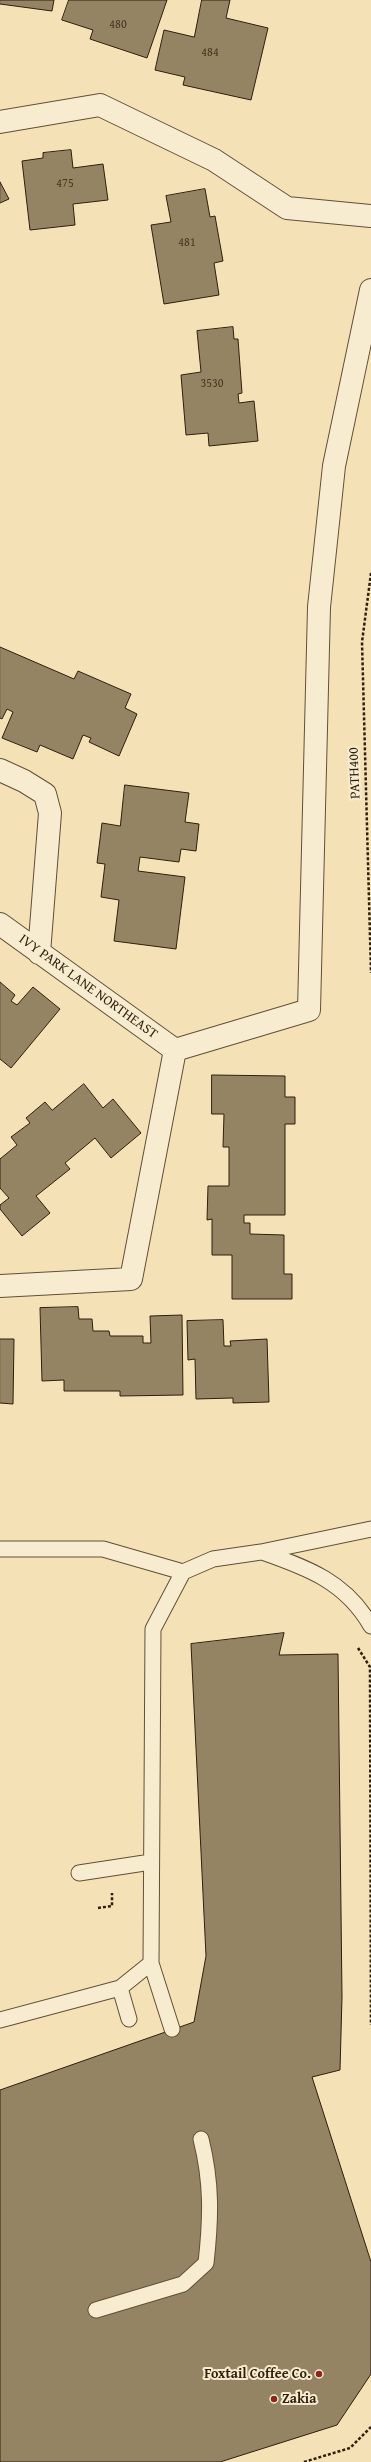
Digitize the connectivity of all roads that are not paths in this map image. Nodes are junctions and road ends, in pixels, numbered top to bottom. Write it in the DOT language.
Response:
graph roads {
  1 [pos="0,122"];
  2 [pos="371,216"];
  3 [pos="371,290"];
  4 [pos="0,770"];
  5 [pos="0,924"];
  6 [pos="40,953"];
  7 [pos="175,1050"];
  8 [pos="0,1286"];
  9 [pos="371,1530"];
  10 [pos="0,1549"];
  11 [pos="261,1552"];
  12 [pos="184,1572"];
  13 [pos="371,1626"];
  14 [pos="151,1862"];
  15 [pos="79,1873"];
  16 [pos="151,1963"];
  17 [pos="120,1988"];
  18 [pos="129,2019"];
  19 [pos="0,2020"];
  20 [pos="172,2029"];
  21 [pos="200,2139"];
  22 [pos="96,2310"];
  1 -- 2 [label="street"];
  3 -- 7 [label="street"];
  4 -- 6 [label="street"];
  5 -- 6 [label="street, IVY PARK LANE NORTHEAST"];
  6 -- 7 [label="street, IVY PARK LANE NORTHEAST"];
  7 -- 8 [label="street"];
  9 -- 11 [label="lane"];
  10 -- 12 [label="lane"];
  11 -- 12 [label="lane"];
  11 -- 13 [label="lane"];
  12 -- 14 [label="lane"];
  14 -- 15 [label="lane"];
  14 -- 16 [label="lane"];
  16 -- 17 [label="lane"];
  16 -- 20 [label="lane"];
  17 -- 18 [label="lane"];
  17 -- 19 [label="lane"];
  21 -- 22 [label="lane"];
}
